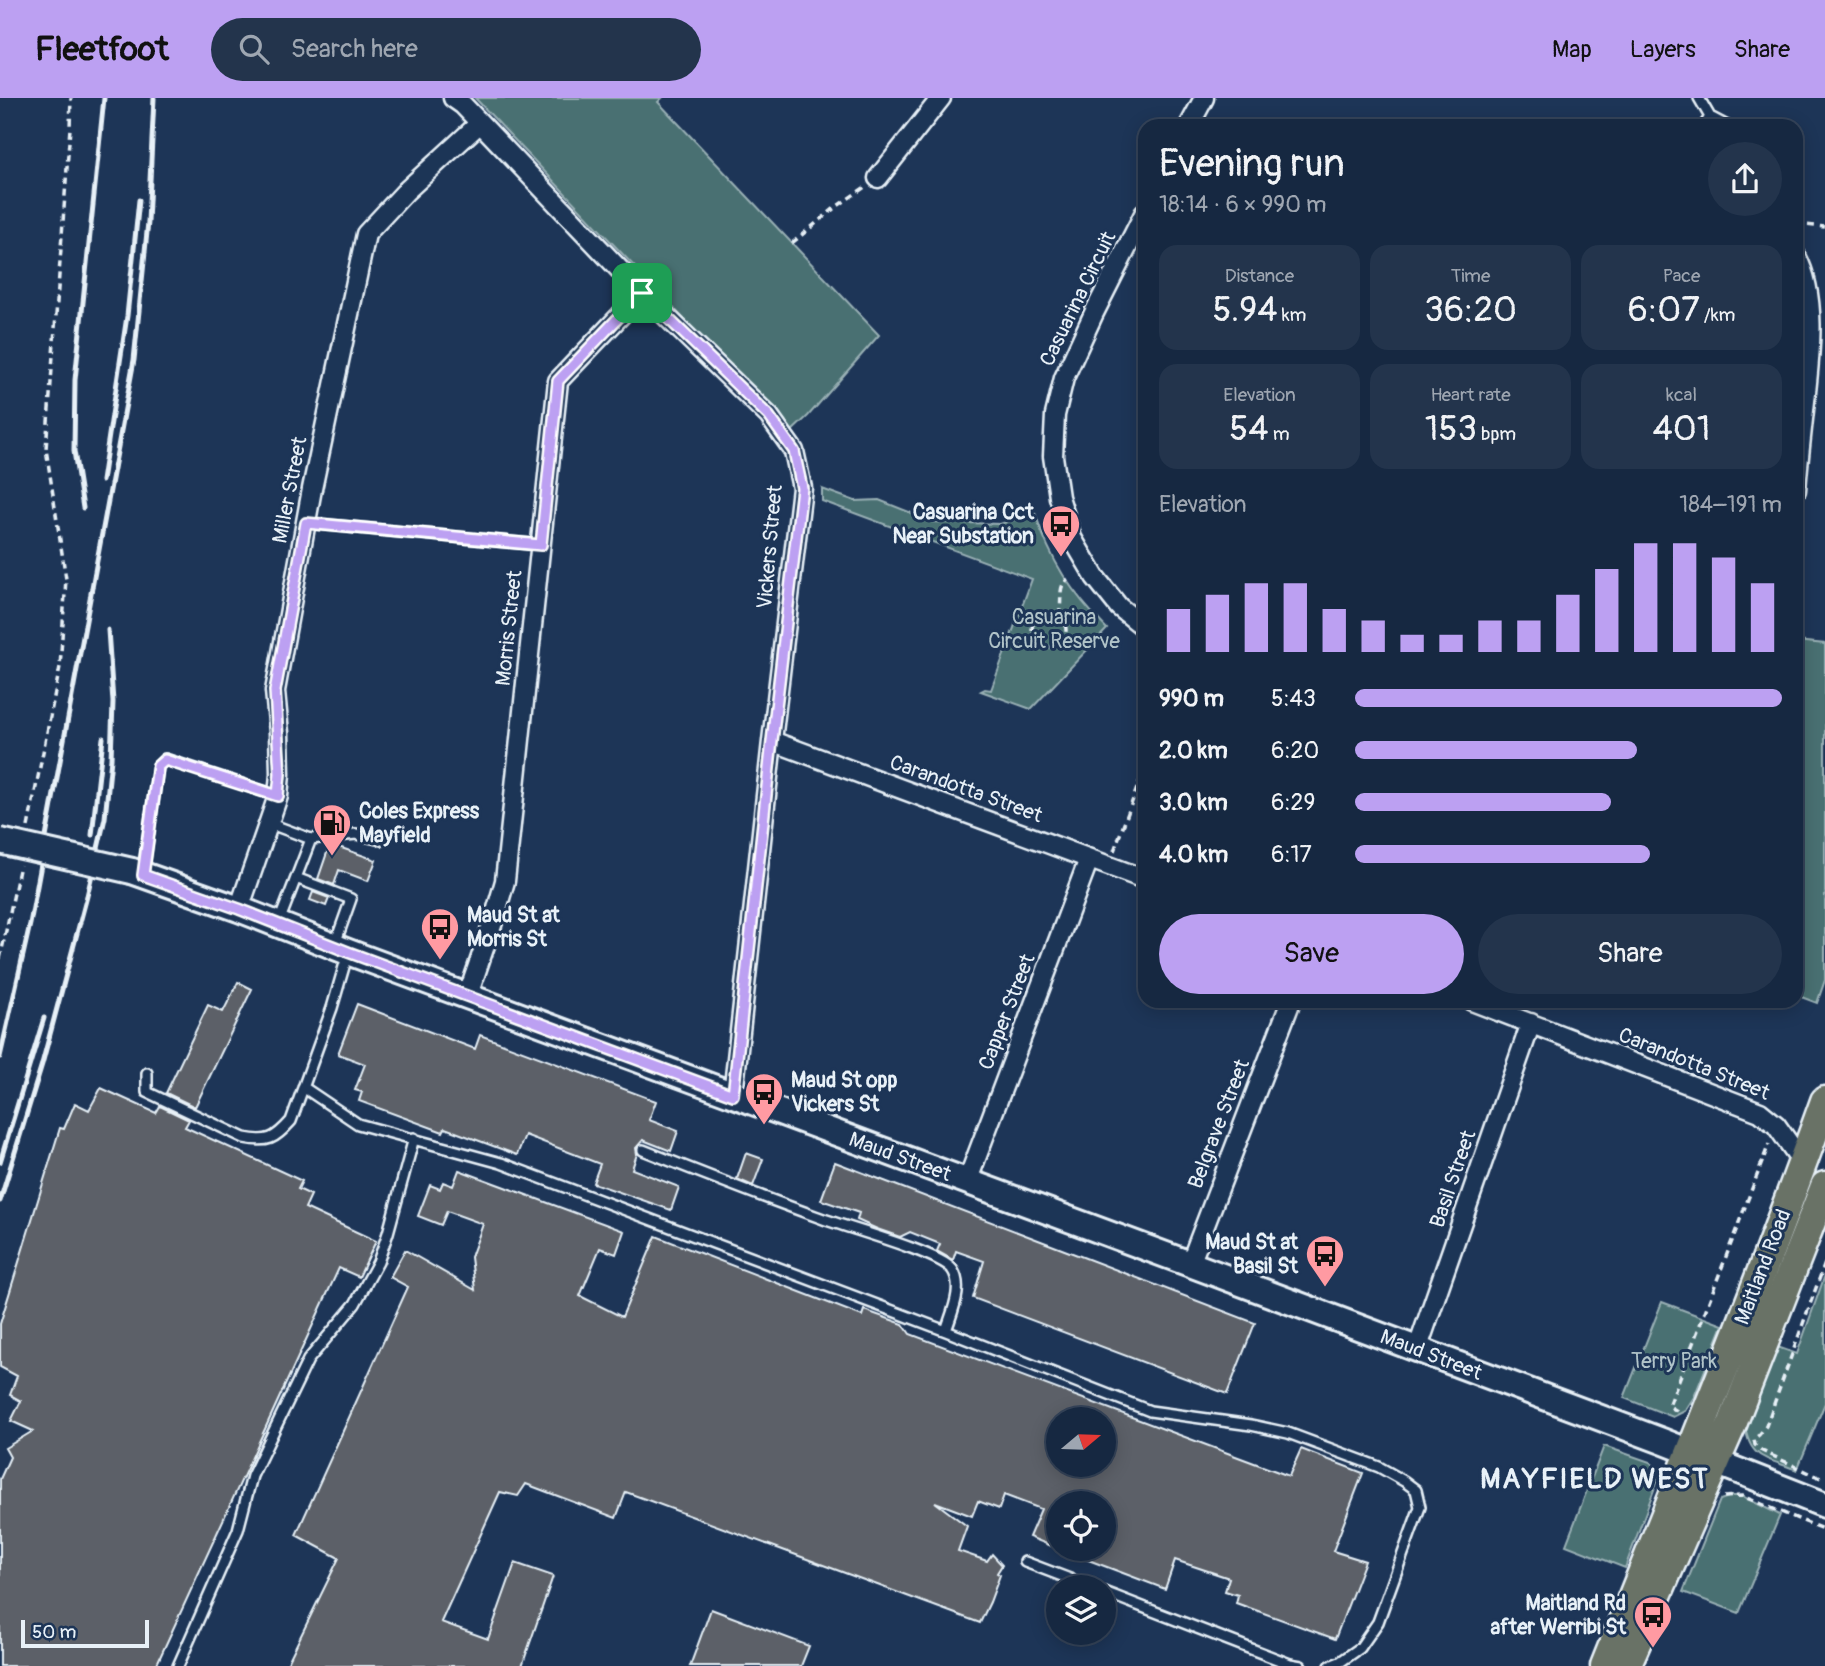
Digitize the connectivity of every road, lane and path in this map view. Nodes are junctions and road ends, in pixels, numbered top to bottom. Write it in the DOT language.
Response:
graph roads {
  1 [pos="71,98"];
  2 [pos="453,98"];
  3 [pos="941,98"];
  4 [pos="1204,98"];
  5 [pos="1699,98"];
  6 [pos="1710,117"];
  7 [pos="1196,119"];
  8 [pos="1714,119"];
  9 [pos="480,123"];
  10 [pos="878,178"];
  11 [pos="1803,225"];
  12 [pos="1138,226"];
  13 [pos="1825,228"];
  14 [pos="792,243"];
  15 [pos="1803,276"];
  16 [pos="642,293"];
  17 [pos="1803,423"];
  18 [pos="306,523"];
  19 [pos="541,545"];
  20 [pos="1068,579"];
  21 [pos="1058,616"];
  22 [pos="1138,622"];
  23 [pos="772,741"];
  24 [pos="1138,786"];
  25 [pos="278,796"];
  26 [pos="268,823"];
  27 [pos="26,832"];
  28 [pos="311,839"];
  29 [pos="381,840"];
  30 [pos="0,841"];
  31 [pos="21,859"];
  32 [pos="1089,859"];
  33 [pos="1109,866"];
  34 [pos="137,873"];
  35 [pos="1138,877"];
  36 [pos="296,878"];
  37 [pos="239,909"];
  38 [pos="278,924"];
  39 [pos="341,949"];
  40 [pos="0,959"];
  41 [pos="468,995"];
  42 [pos="1288,1008"];
  43 [pos="1491,1008"];
  44 [pos="1531,1023"];
  45 [pos="147,1073"];
  46 [pos="303,1087"];
  47 [pos="733,1095"];
  48 [pos="1825,1101"];
  49 [pos="1776,1125"];
  50 [pos="414,1138"];
  51 [pos="643,1150"];
  52 [pos="1803,1163"];
  53 [pos="967,1182"];
  54 [pos="1825,1186"];
  55 [pos="1817,1230"];
  56 [pos="1825,1263"];
  57 [pos="1190,1264"];
  58 [pos="946,1331"];
  59 [pos="1417,1350"];
  60 [pos="1676,1410"];
  61 [pos="1703,1457"];
  62 [pos="1825,1480"];
  63 [pos="1731,1496"];
  64 [pos="1825,1505"];
  65 [pos="1825,1530"];
  66 [pos="1025,1562"];
  67 [pos="1059,1575"];
  68 [pos="1116,1597"];
  69 [pos="178,1666"];
  70 [pos="1301,1666"];
  71 [pos="1330,1666"];
  72 [pos="1605,1666"];
  73 [pos="1626,1666"];
  1 -- 27 [label="path"];
  2 -- 9 [label="street, Vickers Street"];
  3 -- 10 [label="street"];
  4 -- 7 [label="street"];
  5 -- 6 [label="lane"];
  6 -- 8 [label="lane"];
  9 -- 16 [label="street, Vickers Street"];
  9 -- 18 [label="street, Miller Street"];
  10 -- 14 [label="path"];
  11 -- 13 [label="path"];
  12 -- 22 [label="street, Casuarina Circuit"];
  15 -- 17 [label="street"];
  16 -- 19 [label="street, Morris Street"];
  16 -- 23 [label="street, Vickers Street"];
  18 -- 19 [label="lane"];
  18 -- 25 [label="street, Miller Street"];
  19 -- 41 [label="street, Morris Street"];
  20 -- 21 [label="path"];
  21 -- 21 [label="path"];
  23 -- 32 [label="street, Carandotta Street"];
  23 -- 47 [label="street, Vickers Street"];
  24 -- 33 [label="path"];
  25 -- 26 [label="street, Miller Street"];
  25 -- 34 [label="lane"];
  26 -- 28 [label="lane"];
  26 -- 37 [label="street, Miller Street"];
  28 -- 29 [label="lane"];
  28 -- 36 [label="lane"];
  30 -- 34 [label="main road, Maud Street, bridge"];
  31 -- 40 [label="path"];
  32 -- 33 [label="street, Carandotta Street"];
  32 -- 53 [label="street, Capper Street"];
  33 -- 35 [label="street, Carandotta Street"];
  34 -- 37 [label="main road, Maud Street"];
  36 -- 38 [label="lane"];
  36 -- 39 [label="lane"];
  37 -- 38 [label="main road, Maud Street"];
  38 -- 39 [label="main road, Maud Street"];
  39 -- 41 [label="main road, Maud Street"];
  39 -- 46 [label="lane"];
  41 -- 47 [label="main road, Maud Street"];
  42 -- 57 [label="street, Belgrave Street"];
  43 -- 44 [label="street, Carandotta Street"];
  44 -- 49 [label="street, Carandotta Street"];
  44 -- 59 [label="street, Basil Street"];
  45 -- 46 [label="lane"];
  46 -- 50 [label="lane"];
  47 -- 53 [label="main road, Maud Street"];
  48 -- 52 [label="main road, Maitland Road"];
  49 -- 52 [label="street, Carandotta Street"];
  49 -- 60 [label="path, Maitland Road"];
  50 -- 58 [label="lane"];
  50 -- 69 [label="lane"];
  51 -- 58 [label="lane"];
  52 -- 61 [label="main road, Maitland Road"];
  53 -- 57 [label="main road, Maud Street"];
  54 -- 55 [label="main road, Maitland Road"];
  55 -- 61 [label="main road, Maitland Road"];
  56 -- 62 [label="path"];
  57 -- 59 [label="main road, Maud Street"];
  58 -- 71 [label="lane"];
  59 -- 61 [label="main road, Maud Street"];
  61 -- 64 [label="main road, Maud Street"];
  61 -- 72 [label="main road, Maitland Road"];
  61 -- 73 [label="main road, Maitland Road"];
  63 -- 65 [label="path"];
  66 -- 67 [label="lane"];
  68 -- 70 [label="lane"];
}
